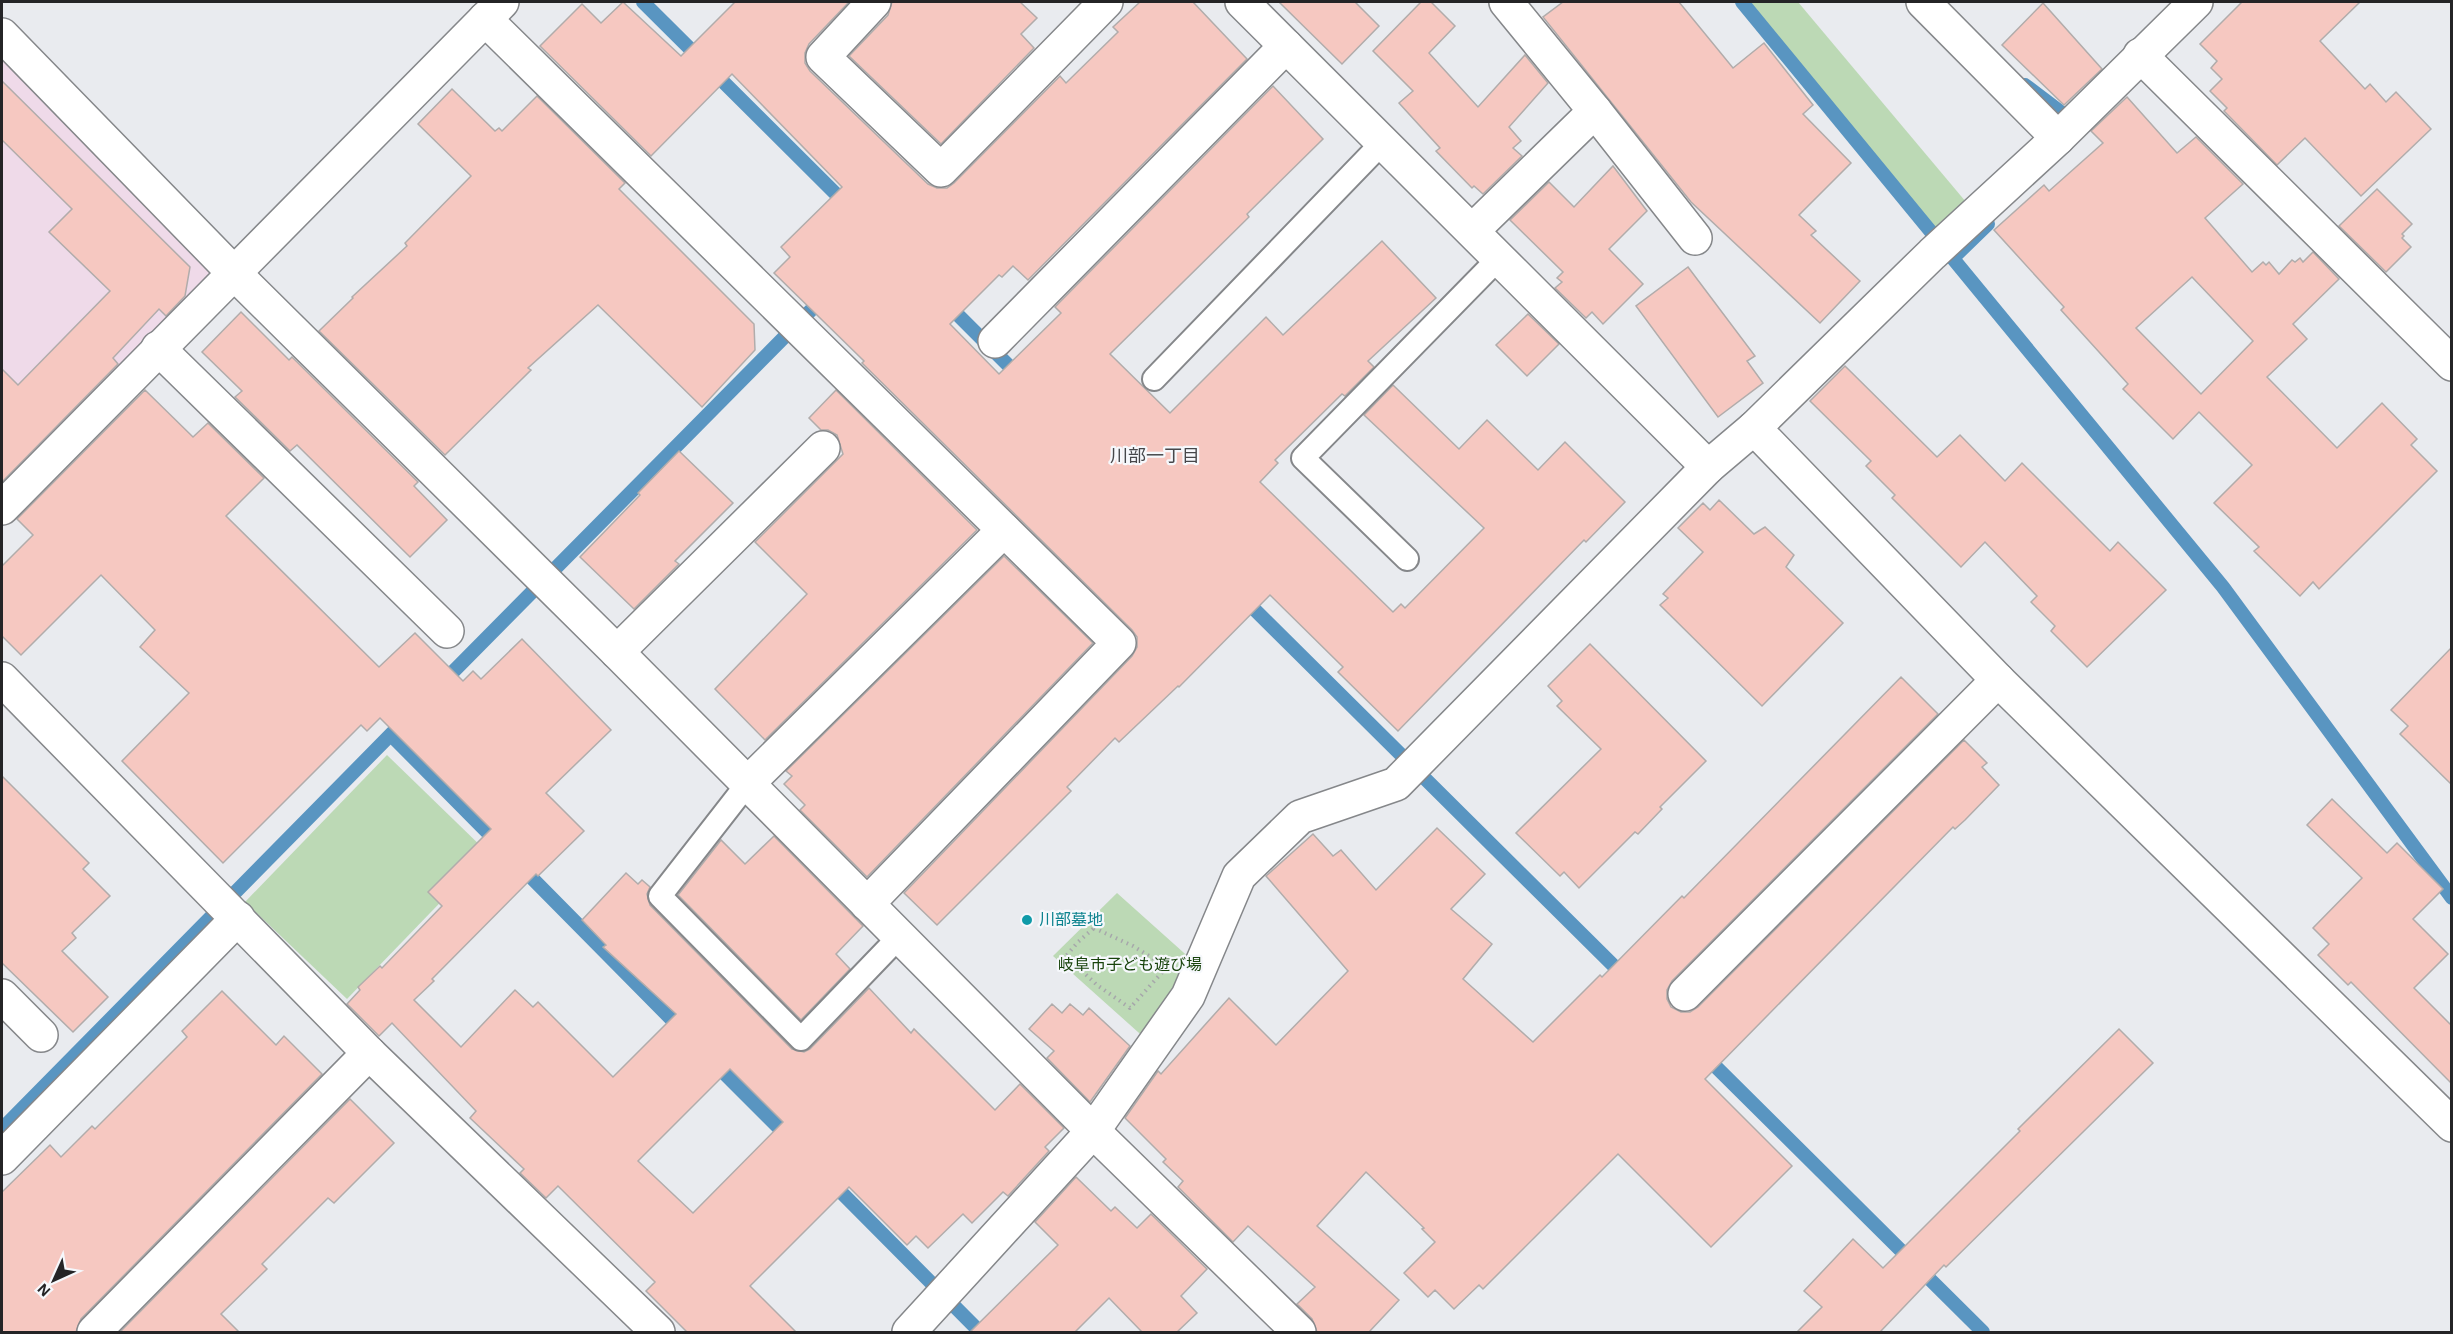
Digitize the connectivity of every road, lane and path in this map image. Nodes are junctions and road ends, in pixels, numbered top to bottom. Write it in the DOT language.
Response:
graph roads {
  1 [pos="874,2"];
  2 [pos="1106,2"];
  3 [pos="1242,2"];
  4 [pos="1506,2"];
  5 [pos="1923,2"];
  6 [pos="2196,2"];
  7 [pos="493,10"];
  8 [pos="2,35"];
  9 [pos="1286,46"];
  10 [pos="2140,56"];
  11 [pos="1594,111"];
  12 [pos="2058,138"];
  13 [pos="1383,142"];
  14 [pos="1472,231"];
  15 [pos="1695,238"];
  16 [pos="1498,259"];
  17 [pos="233,272"];
  18 [pos="994,341"];
  19 [pos="158,348"];
  20 [pos="2451,364"];
  21 [pos="1154,379"];
  22 [pos="1754,428"];
  23 [pos="823,448"];
  24 [pos="1708,467"];
  25 [pos="2,508"];
  26 [pos="1004,530"];
  27 [pos="1407,559"];
  28 [pos="447,631"];
  29 [pos="617,652"];
  30 [pos="2,680"];
  31 [pos="1998,680"];
  32 [pos="748,783"];
  33 [pos="867,904"];
  34 [pos="238,918"];
  35 [pos="899,936"];
  36 [pos="1685,994"];
  37 [pos="2,996"];
  38 [pos="1130,1008"];
  39 [pos="41,1035"];
  40 [pos="369,1053"];
  41 [pos="2451,1125"];
  42 [pos="1093,1131"];
  43 [pos="2,1158"];
  44 [pos="94,1332"];
  45 [pos="658,1332"];
  46 [pos="909,1332"];
  47 [pos="1299,1332"];
  1 -- 2 [label="street"];
  3 -- 9 [label="street"];
  4 -- 11 [label="street"];
  5 -- 12 [label="street"];
  6 -- 10 [label="street"];
  7 -- 17 [label="street"];
  7 -- 26 [label="street"];
  8 -- 17 [label="street"];
  9 -- 13 [label="street"];
  9 -- 18 [label="street"];
  10 -- 12 [label="street"];
  10 -- 20 [label="street"];
  11 -- 14 [label="street"];
  11 -- 15 [label="street"];
  12 -- 22 [label="street"];
  13 -- 14 [label="street"];
  13 -- 21 [label="lane"];
  14 -- 16 [label="street"];
  16 -- 24 [label="street"];
  16 -- 27 [label="lane"];
  17 -- 19 [label="street"];
  17 -- 29 [label="street"];
  19 -- 25 [label="street"];
  19 -- 28 [label="street"];
  22 -- 24 [label="street"];
  22 -- 31 [label="street"];
  23 -- 29 [label="street"];
  24 -- 42 [label="street"];
  26 -- 32 [label="street"];
  26 -- 33 [label="street"];
  29 -- 32 [label="street"];
  30 -- 34 [label="street"];
  31 -- 36 [label="street"];
  31 -- 41 [label="street"];
  32 -- 33 [label="street"];
  32 -- 35 [label="lane"];
  33 -- 35 [label="street"];
  34 -- 40 [label="street"];
  34 -- 43 [label="street"];
  35 -- 42 [label="street"];
  37 -- 39 [label="street"];
  38 -- 38 [label="path"];
  40 -- 44 [label="street"];
  40 -- 45 [label="street"];
  42 -- 46 [label="street"];
  42 -- 47 [label="street"];
}
